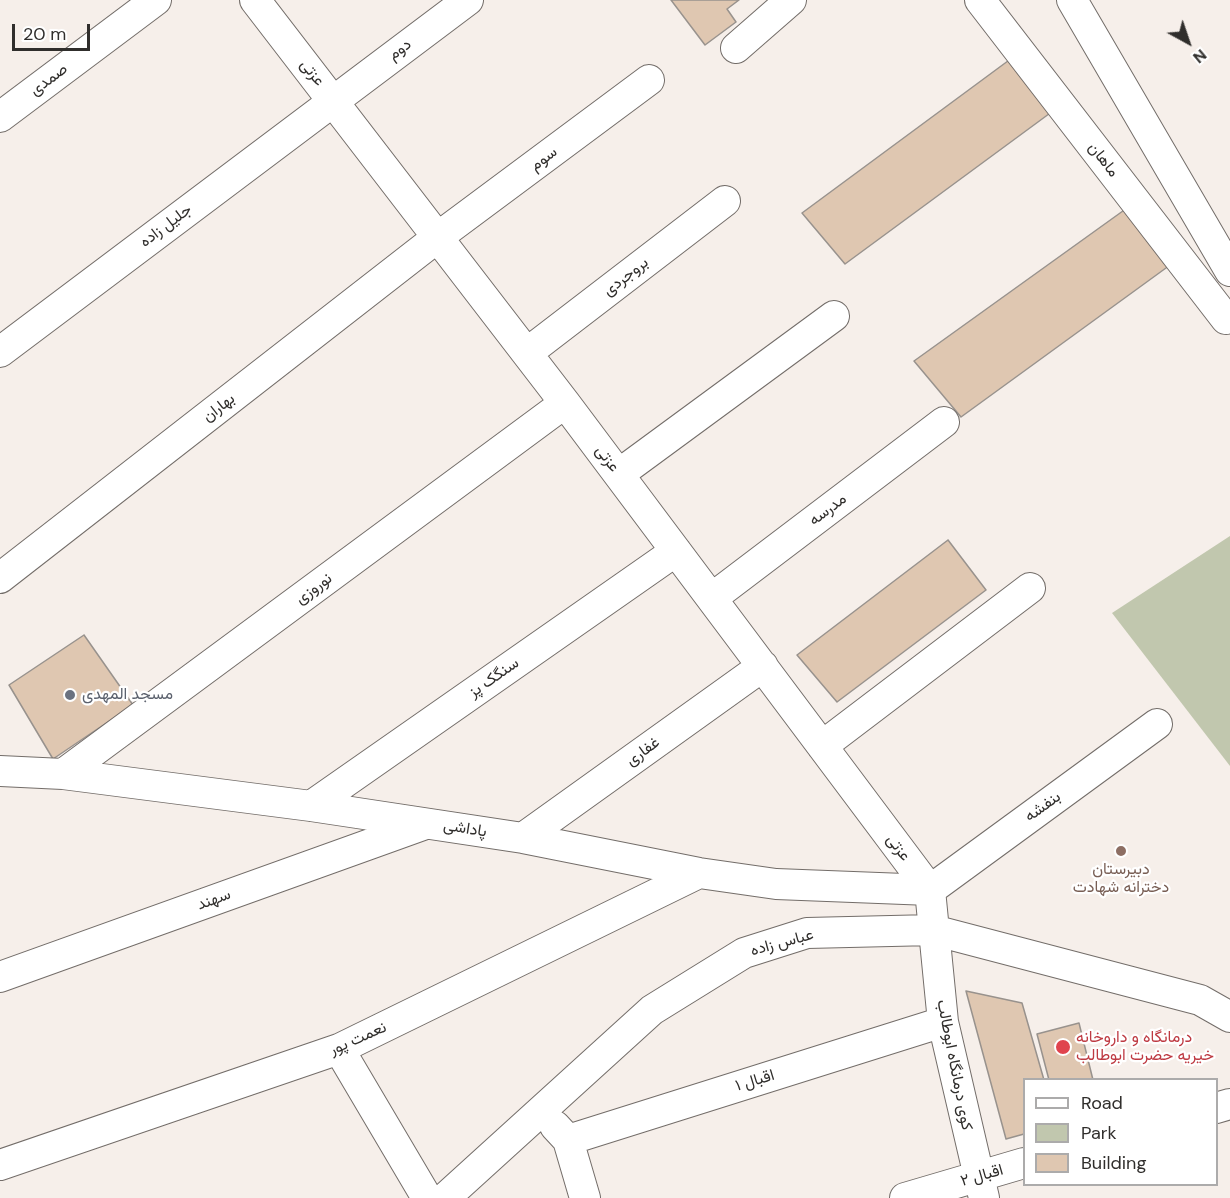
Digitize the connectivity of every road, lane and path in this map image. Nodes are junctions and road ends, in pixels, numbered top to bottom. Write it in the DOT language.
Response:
graph roads {
  1 [pos="156,0"];
  2 [pos="255,0"];
  3 [pos="468,0"];
  4 [pos="791,0"];
  5 [pos="980,0"];
  6 [pos="1072,0"];
  7 [pos="736,48"];
  8 [pos="650,80"];
  9 [pos="332,100"];
  10 [pos="0,117"];
  11 [pos="725,201"];
  12 [pos="438,237"];
  13 [pos="1230,271"];
  14 [pos="834,316"];
  15 [pos="1226,319"];
  16 [pos="0,352"];
  17 [pos="527,353"];
  18 [pos="566,403"];
  19 [pos="944,422"];
  20 [pos="619,474"];
  21 [pos="676,551"];
  22 [pos="0,578"];
  23 [pos="1030,588"];
  24 [pos="712,598"];
  25 [pos="763,666"];
  26 [pos="1156,724"];
  27 [pos="822,746"];
  28 [pos="0,771"];
  29 [pos="63,774"];
  30 [pos="311,806"];
  31 [pos="428,823"];
  32 [pos="523,838"];
  33 [pos="699,873"];
  34 [pos="930,891"];
  35 [pos="933,930"];
  36 [pos="0,977"];
  37 [pos="1230,1017"];
  38 [pos="943,1022"];
  39 [pos="339,1049"];
  40 [pos="541,1111"];
  41 [pos="568,1140"];
  42 [pos="1023,1164"];
  43 [pos="0,1166"];
  44 [pos="981,1187"];
  45 [pos="427,1198"];
  46 [pos="445,1198"];
  47 [pos="585,1198"];
  48 [pos="905,1198"];
  1 -- 10 [label="street, صمدی"];
  2 -- 9 [label="street, عزتی"];
  3 -- 9 [label="street, دوم"];
  4 -- 7 [label="street"];
  5 -- 15 [label="street, ماهان"];
  6 -- 13 [label="street"];
  8 -- 12 [label="street, سوم"];
  9 -- 12 [label="street, عزتی"];
  9 -- 16 [label="street, جلیل زاده"];
  11 -- 17 [label="street, بروجردی"];
  12 -- 17 [label="street, عزتی"];
  12 -- 22 [label="street, بهاران"];
  14 -- 20 [label="street"];
  17 -- 18 [label="street, عزتی"];
  18 -- 20 [label="street, عزتی"];
  18 -- 29 [label="street, نوروزی"];
  19 -- 24 [label="street, مدرسه"];
  20 -- 21 [label="street, عزتی"];
  21 -- 24 [label="street, عزتی"];
  21 -- 30 [label="street, سنگک پز"];
  23 -- 27 [label="street"];
  24 -- 25 [label="street, عزتی"];
  25 -- 27 [label="street, عزتی"];
  25 -- 32 [label="street, غفاری"];
  26 -- 34 [label="street, بنفشه"];
  27 -- 34 [label="street, عزتی"];
  28 -- 29 [label="street, پاداشی"];
  29 -- 30 [label="street, پاداشی"];
  30 -- 31 [label="street, پاداشی"];
  31 -- 32 [label="street, پاداشی"];
  31 -- 36 [label="street, سهند"];
  32 -- 33 [label="street, پاداشی"];
  33 -- 34 [label="street, پاداشی"];
  33 -- 39 [label="street, نعمت پور"];
  34 -- 35 [label="street"];
  35 -- 37 [label="street, عباس زاده"];
  35 -- 38 [label="street, کوی درمانگاه ابوطالب"];
  35 -- 40 [label="street, عباس زاده"];
  38 -- 41 [label="street, اقبال ۱"];
  38 -- 44 [label="street, کوی درمانگاه ابوطالب"];
  39 -- 43 [label="street, نعمت پور"];
  39 -- 45 [label="street"];
  40 -- 41 [label="street"];
  40 -- 46 [label="street, عباس زاده"];
  41 -- 47 [label="street"];
  42 -- 44 [label="street, اقبال ۲"];
  44 -- 48 [label="street, اقبال ۲"];
}
